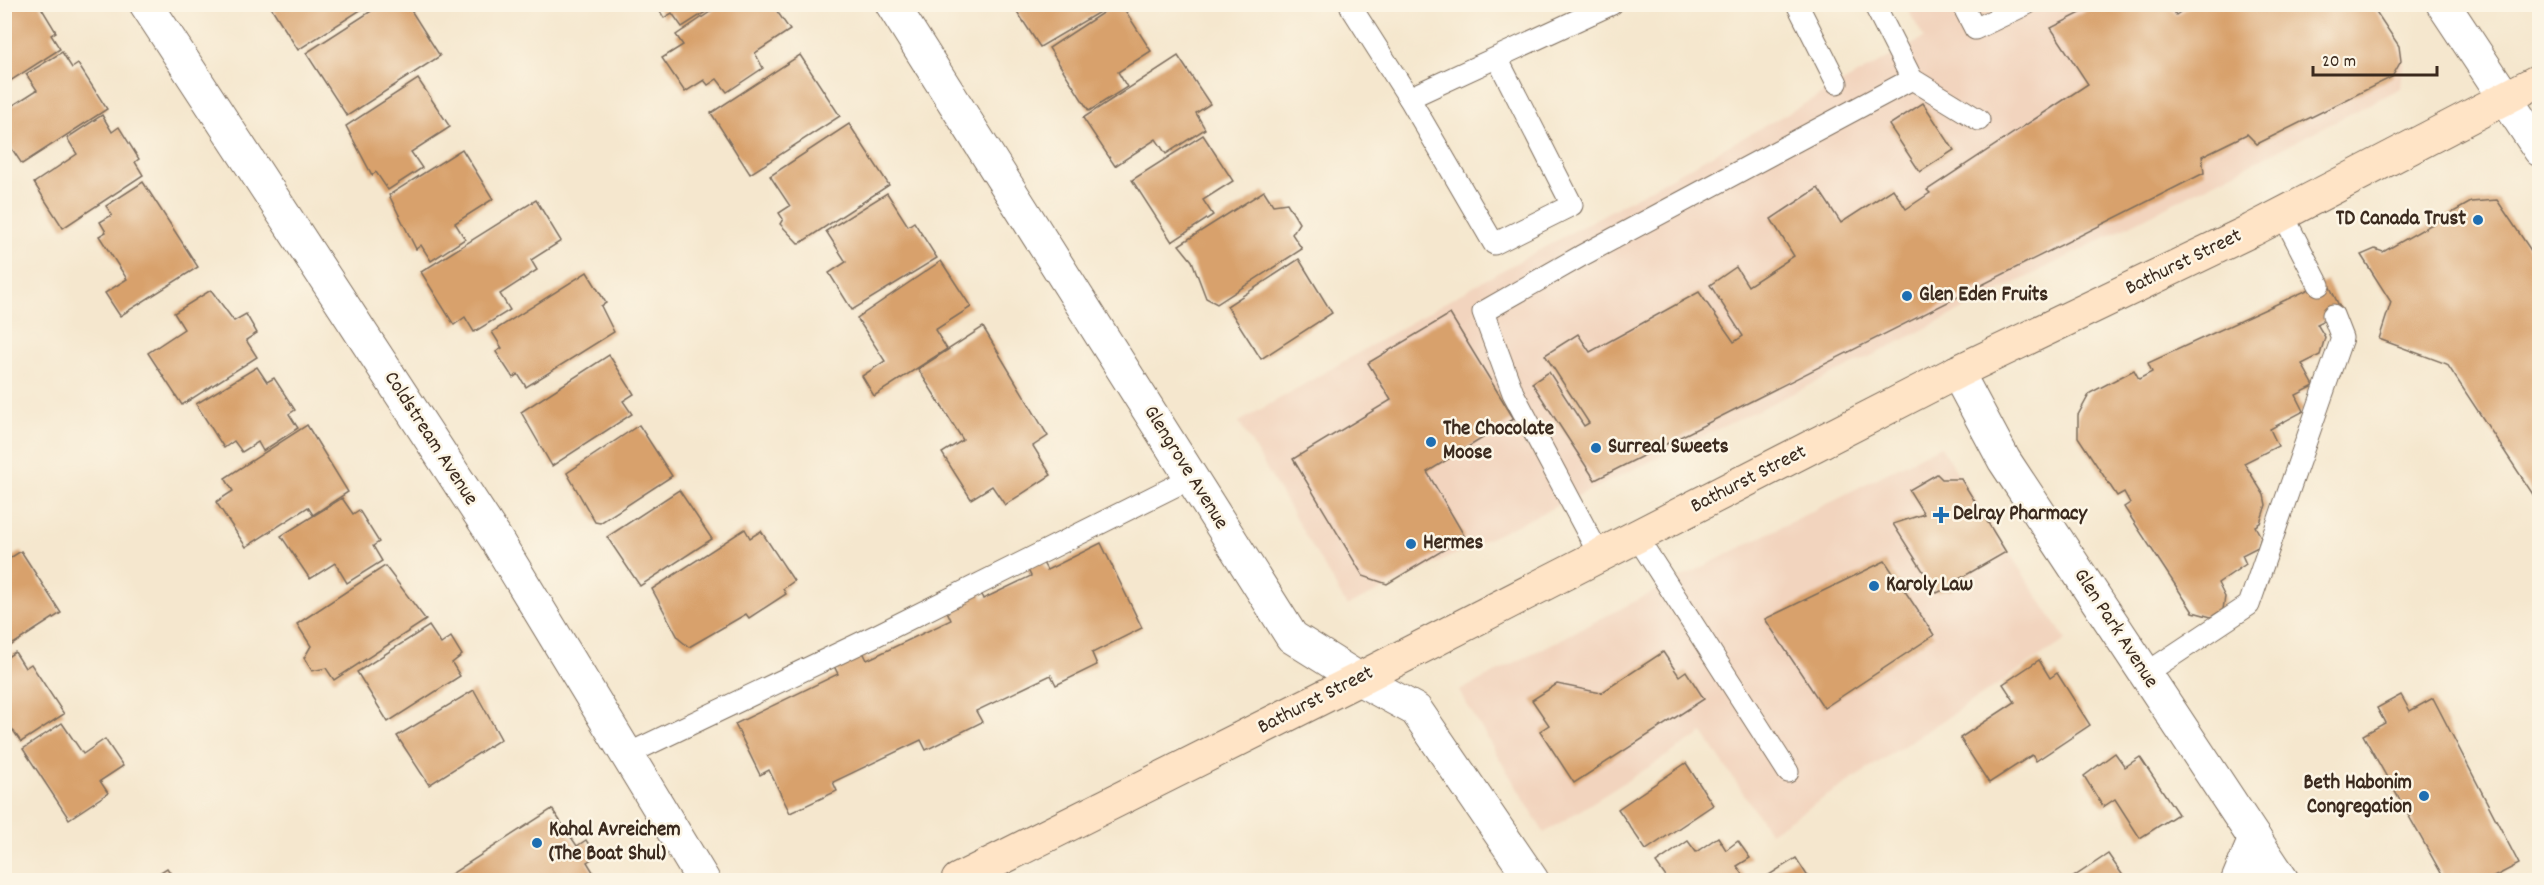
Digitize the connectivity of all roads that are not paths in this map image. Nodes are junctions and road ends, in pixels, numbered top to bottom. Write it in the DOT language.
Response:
graph roads {
  1 [pos="146,4"];
  2 [pos="891,4"];
  3 [pos="1612,4"];
  4 [pos="1797,4"];
  5 [pos="1874,4"];
  6 [pos="1962,4"];
  7 [pos="2027,4"];
  8 [pos="2443,4"];
  9 [pos="1352,5"];
  10 [pos="1497,58"];
  11 [pos="1912,78"];
  12 [pos="2540,80"];
  13 [pos="1837,83"];
  14 [pos="1409,98"];
  15 [pos="2504,98"];
  16 [pos="1979,120"];
  17 [pos="2540,150"];
  18 [pos="2282,213"];
  19 [pos="2319,285"];
  20 [pos="2333,315"];
  21 [pos="1958,372"];
  22 [pos="1191,478"];
  23 [pos="1637,537"];
  24 [pos="1600,556"];
  25 [pos="2145,674"];
  26 [pos="1359,679"];
  27 [pos="626,755"];
  28 [pos="1788,772"];
  29 [pos="2255,839"];
  30 [pos="703,880"];
  31 [pos="958,880"];
  32 [pos="1532,880"];
  33 [pos="2238,880"];
  34 [pos="2282,880"];
  1 -- 27 [label="street, Coldstream Avenue"];
  2 -- 22 [label="street, Glengrove Avenue"];
  3 -- 10 [label="lane"];
  4 -- 13 [label="lane"];
  5 -- 11 [label="lane"];
  6 -- 7 [label="lane"];
  8 -- 15 [label="street"];
  9 -- 14 [label="lane"];
  10 -- 14 [label="lane"];
  10 -- 14 [label="lane"];
  11 -- 16 [label="lane"];
  11 -- 24 [label="lane"];
  12 -- 15 [label="main road, Bathurst Street"];
  15 -- 17 [label="street"];
  15 -- 18 [label="main road, Bathurst Street"];
  18 -- 19 [label="lane"];
  18 -- 21 [label="main road, Bathurst Street"];
  20 -- 25 [label="lane"];
  21 -- 23 [label="main road, Bathurst Street"];
  21 -- 25 [label="street, Glen Park Avenue"];
  22 -- 26 [label="street, Glengrove Avenue"];
  22 -- 27 [label="lane"];
  23 -- 24 [label="main road, Bathurst Street"];
  23 -- 28 [label="lane"];
  24 -- 26 [label="main road, Bathurst Street"];
  25 -- 29 [label="street, Glen Park Avenue"];
  26 -- 31 [label="main road, Bathurst Street"];
  26 -- 32 [label="street, Glengrove Avenue"];
  27 -- 30 [label="street, Coldstream Avenue"];
  29 -- 33 [label="street"];
  29 -- 34 [label="street, Glen Park Avenue"];
}
